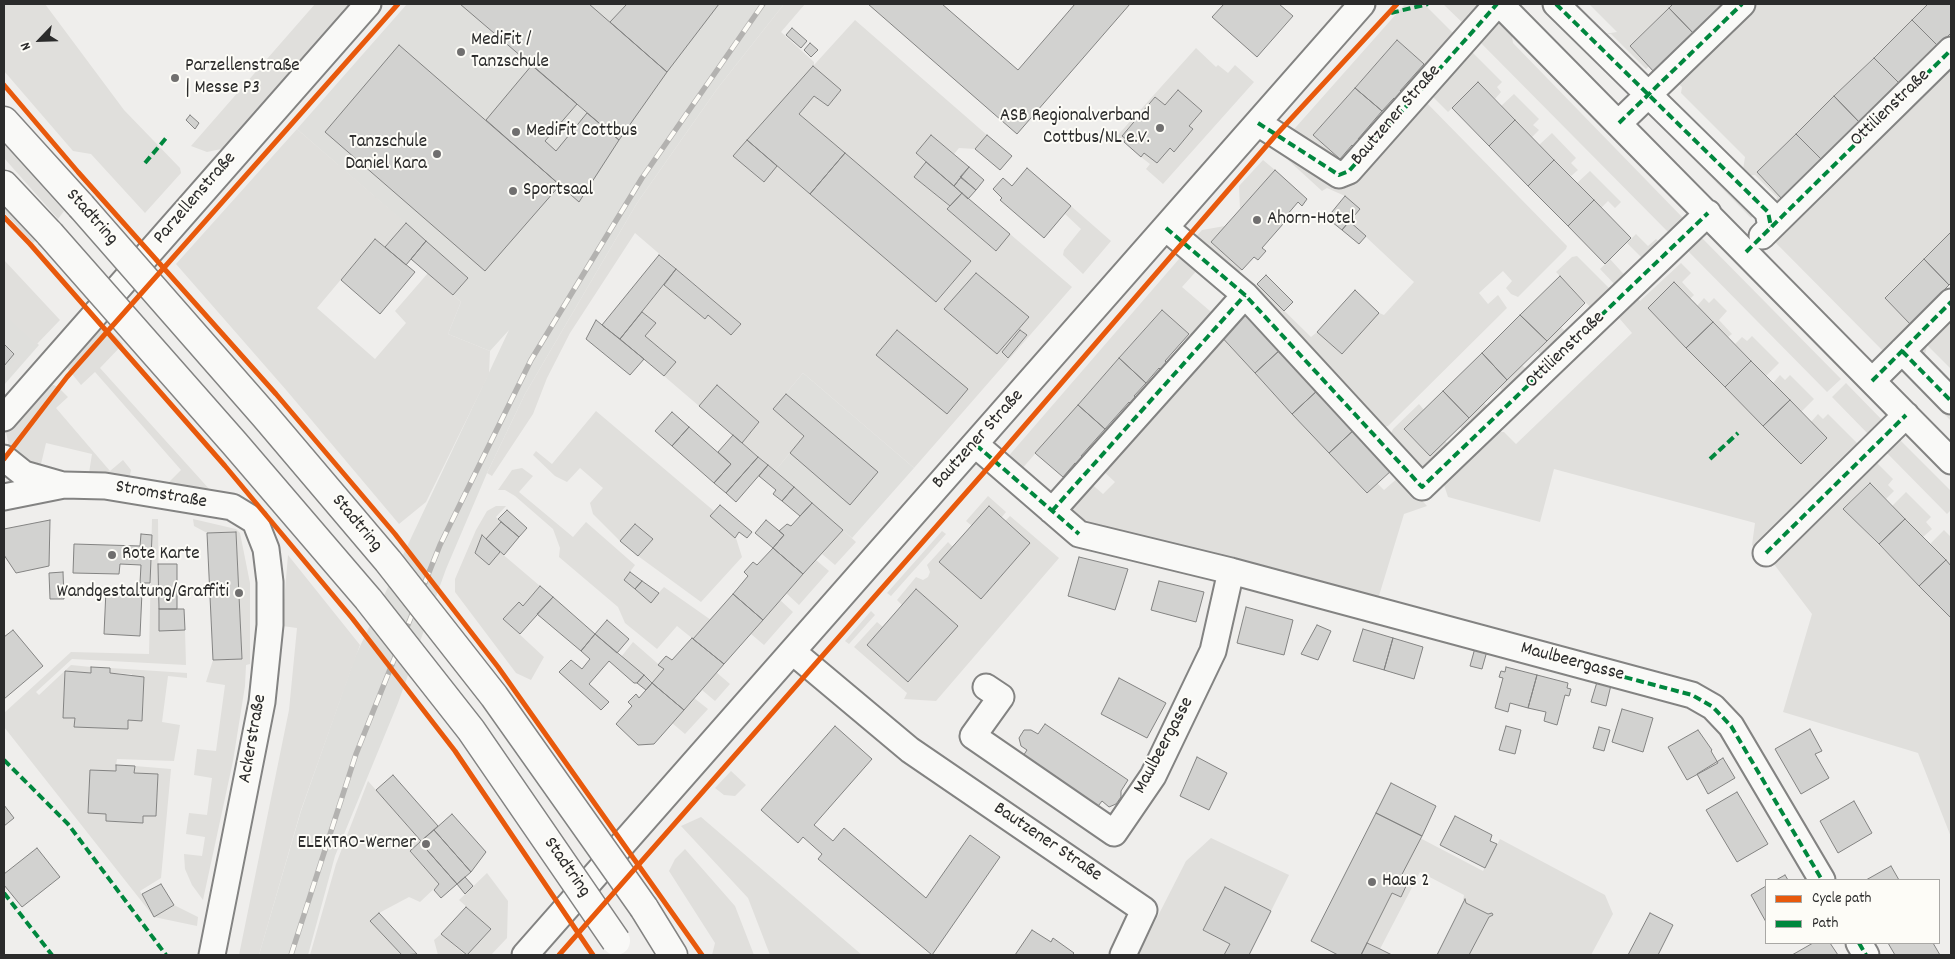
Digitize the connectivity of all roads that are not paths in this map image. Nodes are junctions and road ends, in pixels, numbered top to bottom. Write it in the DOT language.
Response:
graph roads {
  1 [pos="368,4"];
  2 [pos="1362,4"];
  3 [pos="1498,4"];
  4 [pos="1556,4"];
  5 [pos="1742,4"];
  6 [pos="1951,50"];
  7 [pos="1649,94"];
  8 [pos="4,121"];
  9 [pos="1258,123"];
  10 [pos="1619,123"];
  11 [pos="4,185"];
  12 [pos="1708,213"];
  13 [pos="1771,227"];
  14 [pos="1166,228"];
  15 [pos="1746,252"];
  16 [pos="1245,295"];
  17 [pos="1951,302"];
  18 [pos="1902,351"];
  19 [pos="1872,381"];
  20 [pos="1951,401"];
  21 [pos="1906,415"];
  22 [pos="4,418"];
  23 [pos="976,445"];
  24 [pos="4,458"];
  25 [pos="1951,461"];
  26 [pos="64,485"];
  27 [pos="4,497"];
  28 [pos="1052,511"];
  29 [pos="255,522"];
  30 [pos="1766,553"];
  31 [pos="1231,571"];
  32 [pos="793,652"];
  33 [pos="986,686"];
  34 [pos="1821,879"];
  35 [pos="1860,944"];
  36 [pos="620,948"];
  37 [pos="212,955"];
  38 [pos="525,955"];
  39 [pos="673,955"];
  40 [pos="1123,955"];
  41 [pos="1866,955"];
  1 -- 22 [label="street, Parzellenstraße"];
  2 -- 9 [label="street, Bautzener Straße"];
  3 -- 9 [label="street, Bautzener Straße"];
  3 -- 10 [label="street"];
  4 -- 7 [label="street"];
  5 -- 7 [label="street"];
  6 -- 13 [label="street, Ottilienstraße"];
  7 -- 10 [label="street"];
  7 -- 13 [label="street"];
  8 -- 39 [label="main road, Stadtring, bridge"];
  9 -- 14 [label="street, Bautzener Straße"];
  10 -- 12 [label="street"];
  11 -- 36 [label="main road, Stadtring, bridge"];
  12 -- 15 [label="street"];
  12 -- 16 [label="street, Ottilienstraße"];
  13 -- 15 [label="street, Ottilienstraße"];
  14 -- 16 [label="street"];
  14 -- 23 [label="street, Bautzener Straße"];
  15 -- 19 [label="street"];
  16 -- 28 [label="street"];
  17 -- 18 [label="street"];
  18 -- 19 [label="street"];
  18 -- 20 [label="street"];
  19 -- 21 [label="street"];
  21 -- 25 [label="street"];
  21 -- 30 [label="street"];
  23 -- 28 [label="street, Maulbeergasse"];
  23 -- 32 [label="street, Bautzener Straße"];
  24 -- 26 [label="street, Stromstraße"];
  26 -- 27 [label="street, Stromstraße"];
  26 -- 29 [label="street, Stromstraße"];
  28 -- 31 [label="street, Maulbeergasse"];
  29 -- 37 [label="street, Ackerstraße"];
  31 -- 33 [label="street, Maulbeergasse"];
  31 -- 34 [label="street, Maulbeergasse"];
  32 -- 38 [label="street, Bautzener Straße"];
  32 -- 40 [label="street, Bautzener Straße"];
  35 -- 41 [label="street"];
}
